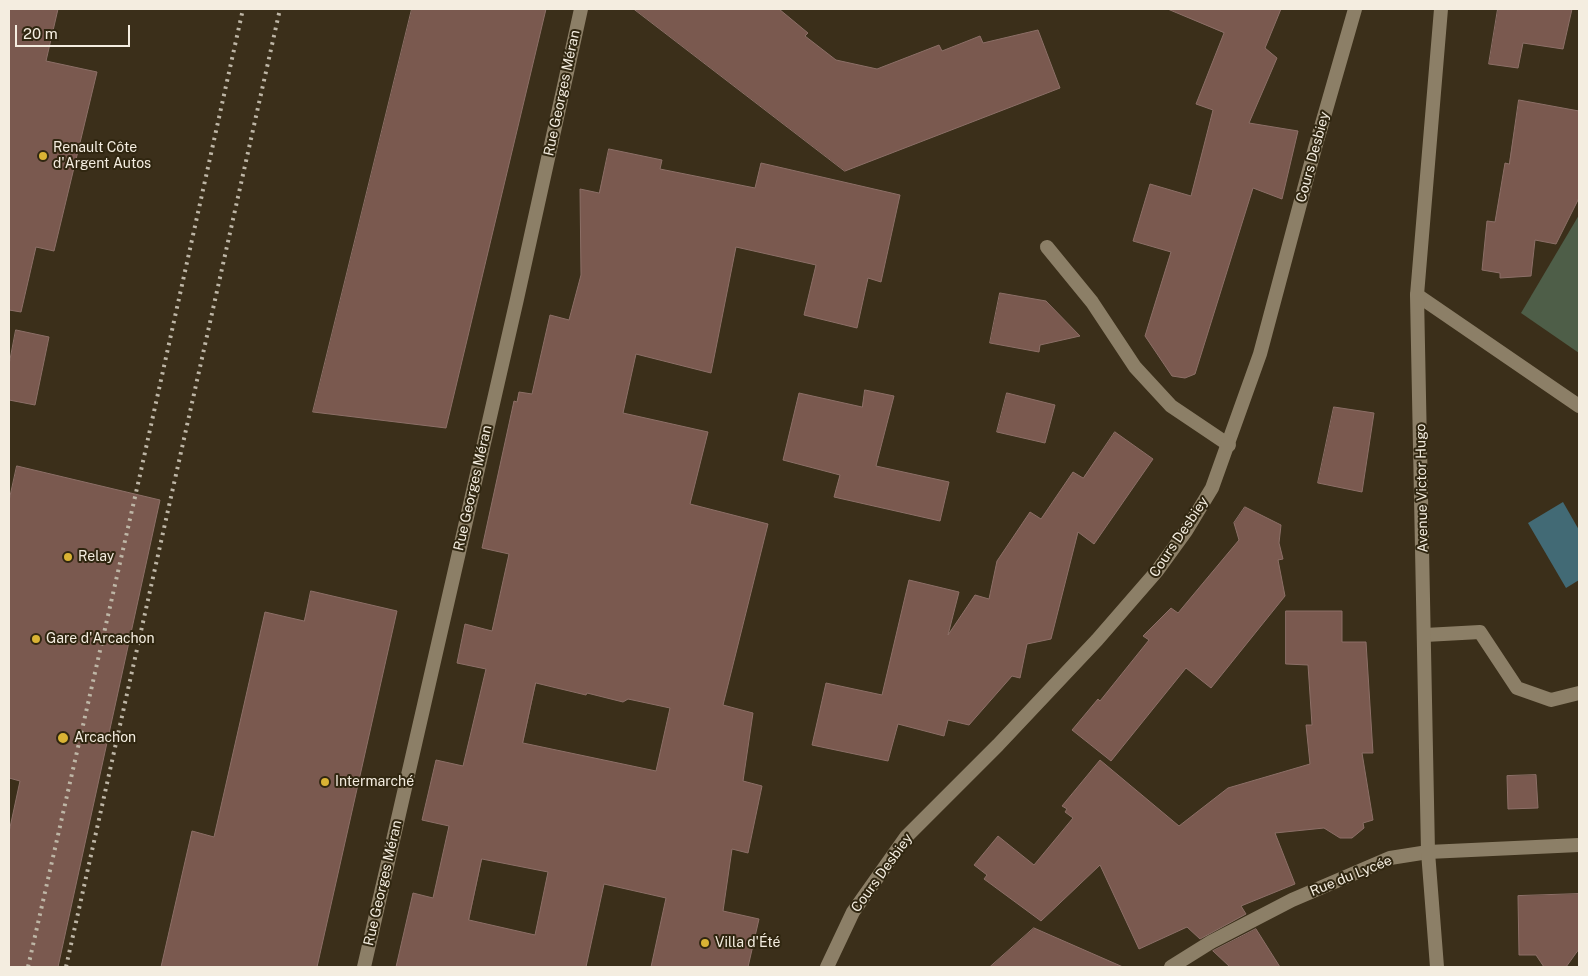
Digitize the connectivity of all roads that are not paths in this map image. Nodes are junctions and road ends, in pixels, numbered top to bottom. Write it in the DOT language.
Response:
graph roads {
  1 [pos="580,9"];
  2 [pos="1355,9"];
  3 [pos="1441,9"];
  4 [pos="1047,247"];
  5 [pos="1417,295"];
  6 [pos="1579,406"];
  7 [pos="1229,445"];
  8 [pos="1425,635"];
  9 [pos="1579,693"];
  10 [pos="1579,845"];
  11 [pos="1428,852"];
  12 [pos="364,967"];
  13 [pos="827,967"];
  14 [pos="1170,967"];
  15 [pos="1437,967"];
  1 -- 12 [label="street, Rue Georges Méran"];
  2 -- 7 [label="street, Cours Desbiey"];
  3 -- 5 [label="street, Avenue Victor Hugo"];
  4 -- 7 [label="street"];
  5 -- 6 [label="street"];
  5 -- 8 [label="street, Avenue Victor Hugo"];
  7 -- 13 [label="street, Cours Desbiey"];
  8 -- 9 [label="street"];
  8 -- 11 [label="street, Avenue Victor Hugo"];
  10 -- 11 [label="street, Rue du Lycée"];
  11 -- 14 [label="street, Rue du Lycée"];
  11 -- 15 [label="street, Avenue Victor Hugo"];
}
